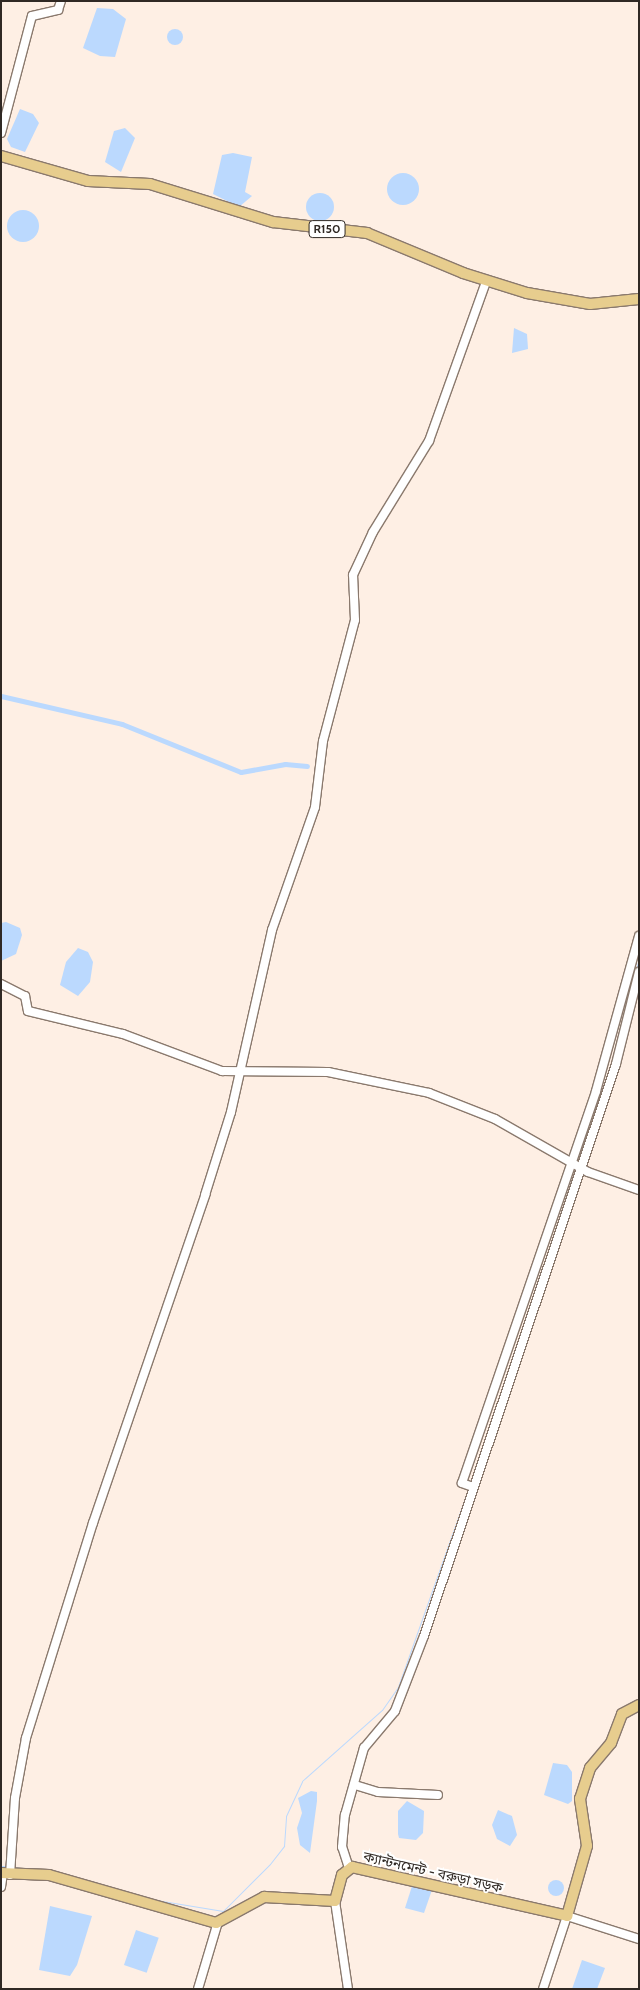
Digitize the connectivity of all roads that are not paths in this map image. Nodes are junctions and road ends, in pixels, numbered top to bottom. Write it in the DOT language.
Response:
graph roads {
  1 [pos="61,1"];
  2 [pos="1,133"];
  3 [pos="1,156"];
  4 [pos="486,282"];
  5 [pos="639,299"];
  6 [pos="639,936"];
  7 [pos="639,972"];
  8 [pos="1,984"];
  9 [pos="236,1072"];
  10 [pos="577,1165"];
  11 [pos="639,1190"];
  12 [pos="469,1485"];
  13 [pos="639,1705"];
  14 [pos="355,1785"];
  15 [pos="438,1795"];
  16 [pos="349,1868"];
  17 [pos="5,1874"];
  18 [pos="1,1887"];
  19 [pos="335,1901"];
  20 [pos="567,1916"];
  21 [pos="218,1922"];
  22 [pos="639,1939"];
  23 [pos="198,1989"];
  24 [pos="348,1989"];
  25 [pos="543,1989"];
  1 -- 2 [label="street"];
  3 -- 4 [label="main road, R150"];
  4 -- 5 [label="main road, R150"];
  4 -- 9 [label="street"];
  6 -- 10 [label="street"];
  7 -- 10 [label="street"];
  8 -- 9 [label="street"];
  9 -- 10 [label="street"];
  9 -- 17 [label="street"];
  10 -- 11 [label="street"];
  10 -- 12 [label="street"];
  10 -- 12 [label="street"];
  12 -- 14 [label="street"];
  13 -- 20 [label="main road"];
  14 -- 15 [label="street"];
  14 -- 16 [label="street"];
  16 -- 19 [label="main road, ক্যান্টনমেন্ট - বরুড়া সড়ক"];
  16 -- 20 [label="main road, ক্যান্টনমেন্ট - বরুড়া সড়ক"];
  17 -- 18 [label="street"];
  17 -- 21 [label="main road"];
  19 -- 21 [label="main road"];
  19 -- 24 [label="street"];
  20 -- 22 [label="street"];
  20 -- 25 [label="street"];
  21 -- 23 [label="street"];
}
